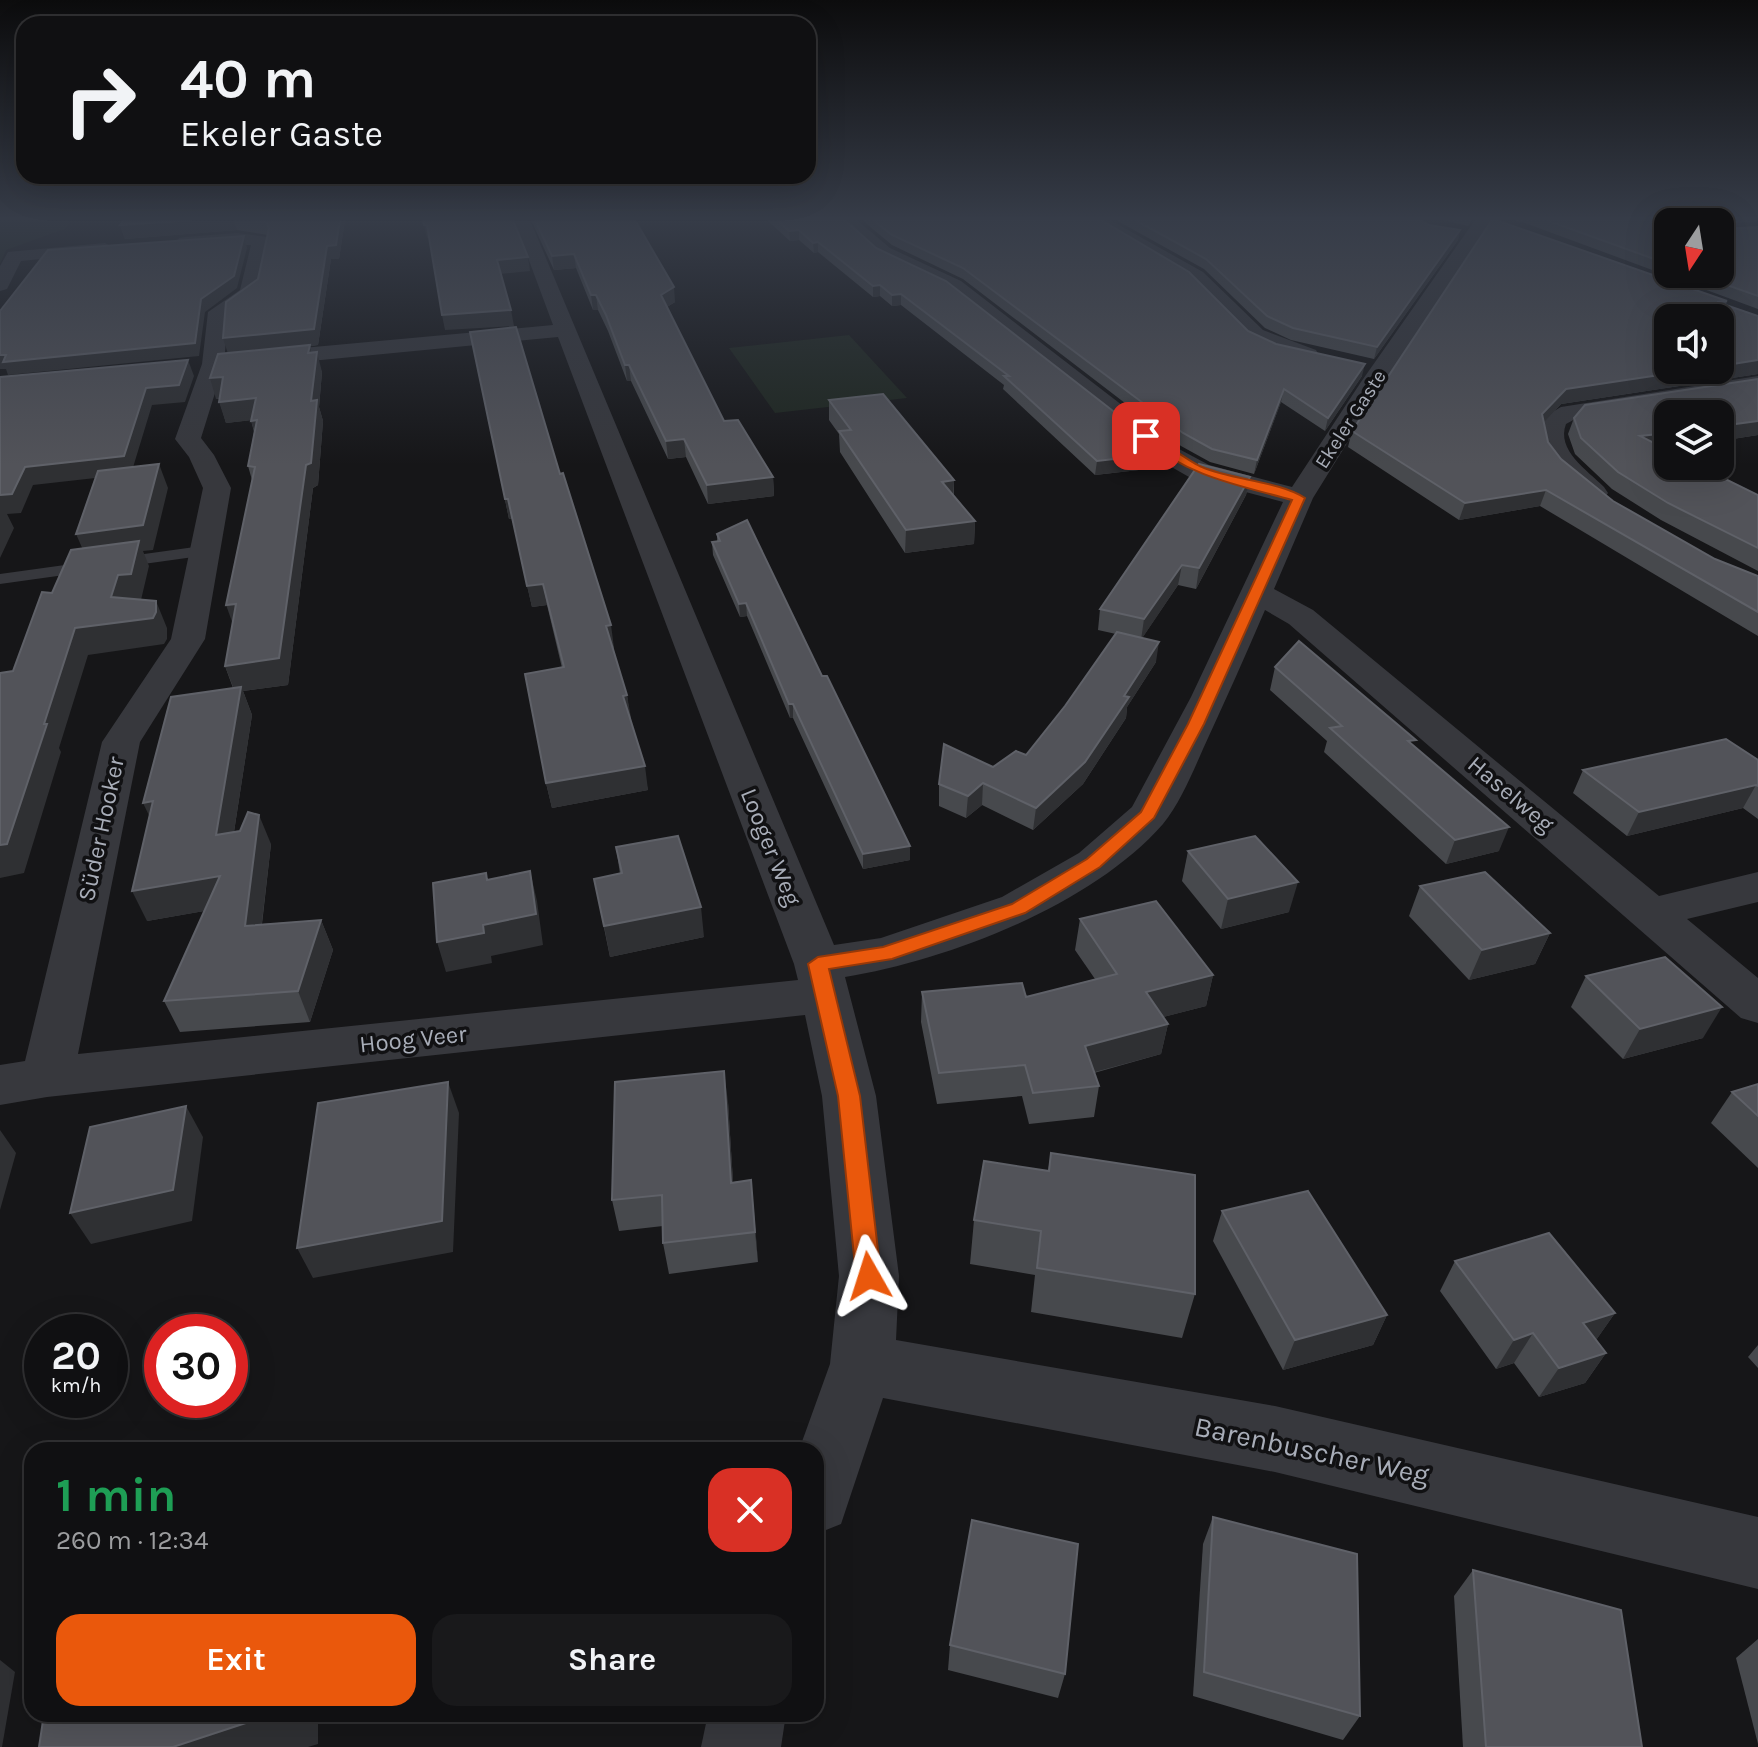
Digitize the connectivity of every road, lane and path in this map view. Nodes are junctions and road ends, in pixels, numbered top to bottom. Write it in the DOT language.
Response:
graph roads {
  1 [pos="235,302"];
  2 [pos="555,302"];
  3 [pos="975,302"];
  4 [pos="1222,302"];
  5 [pos="1422,302"];
  6 [pos="567,330"];
  7 [pos="1326,359"];
  8 [pos="197,365"];
  9 [pos="1758,383"];
  10 [pos="1299,498"];
  11 [pos="1604,500"];
  12 [pos="202,551"];
  13 [pos="0,579"];
  14 [pos="1257,593"];
  15 [pos="1758,887"];
  16 [pos="1651,913"];
  17 [pos="822,980"];
  18 [pos="1758,1005"];
  19 [pos="23,1081"];
  20 [pos="862,1364"];
  21 [pos="824,1476"];
  22 [pos="1758,1553"];
  23 [pos="746,1722"];
  24 [pos="741,1747"];
  1 -- 8 [label="street, Süder Hooker"];
  2 -- 6 [label="street, Looger Weg"];
  3 -- 10 [label="street"];
  4 -- 7 [label="street"];
  5 -- 10 [label="street, Ekeler Gaste"];
  6 -- 8 [label="street"];
  6 -- 17 [label="street, Looger Weg"];
  8 -- 12 [label="street, Süder Hooker"];
  9 -- 11 [label="street"];
  10 -- 14 [label="street, Ekeler Gaste"];
  12 -- 13 [label="lane"];
  12 -- 19 [label="street, Süder Hooker"];
  14 -- 16 [label="street, Haselweg"];
  14 -- 17 [label="street, Ekeler Gaste"];
  15 -- 16 [label="street"];
  16 -- 18 [label="street, Haselweg"];
  17 -- 19 [label="street, Hoog Veer"];
  17 -- 20 [label="street, Looger Weg"];
  20 -- 21 [label="street, Looger Weg"];
  20 -- 22 [label="street, Barenbuscher Weg"];
  23 -- 24 [label="street"];
}
